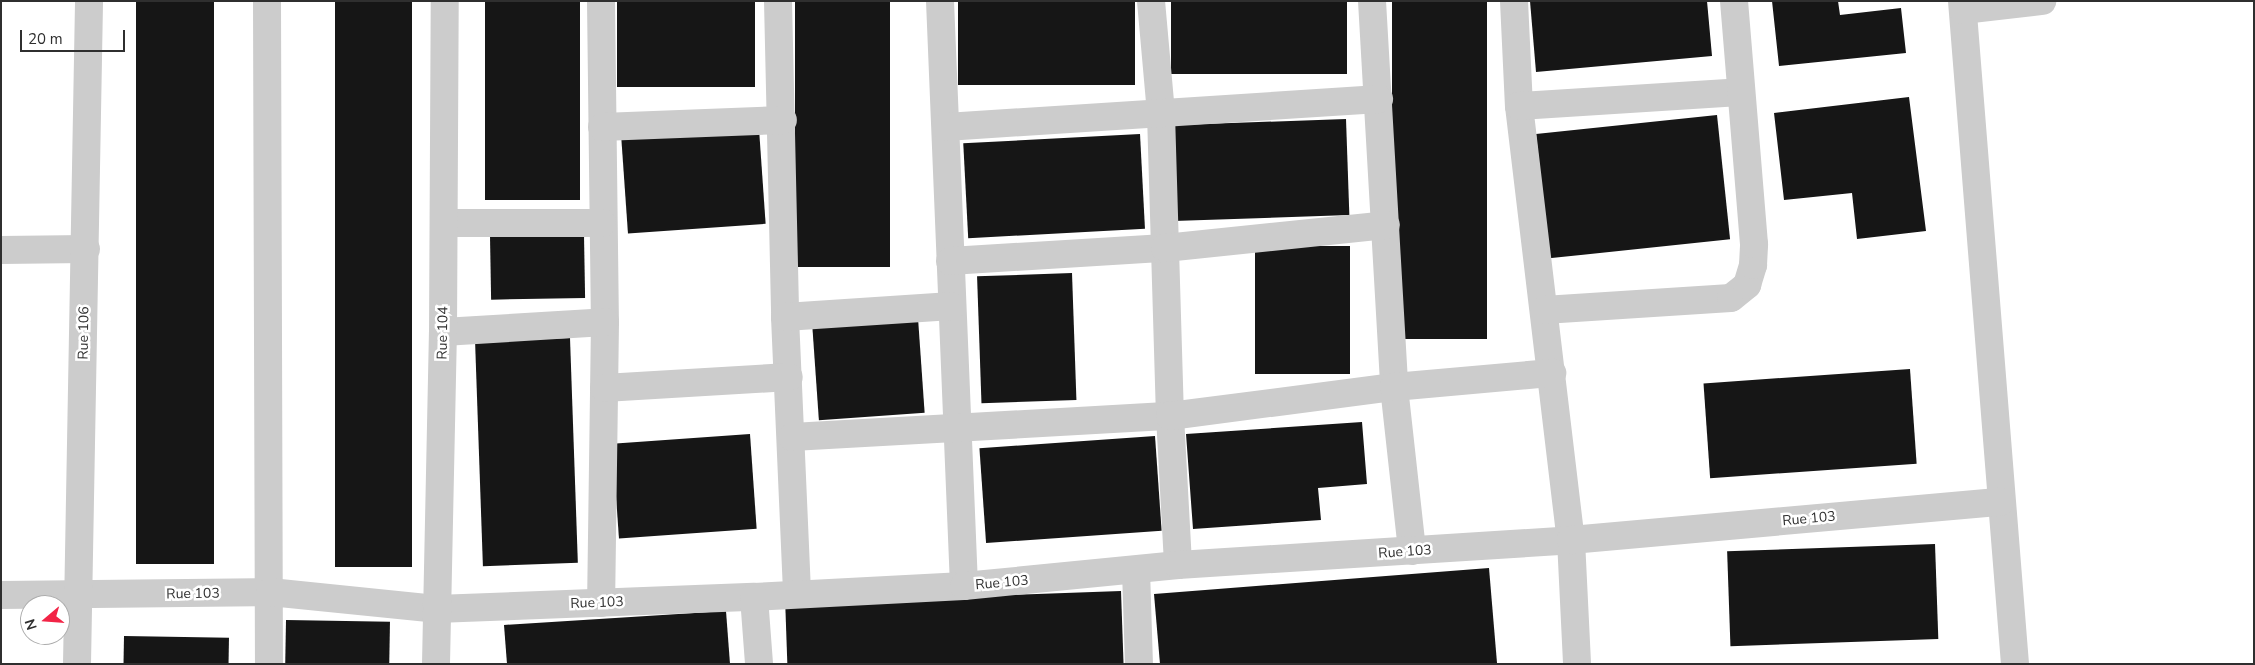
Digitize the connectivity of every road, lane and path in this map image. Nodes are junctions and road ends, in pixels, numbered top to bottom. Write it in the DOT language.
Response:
graph roads {
  1 [pos="89,1"];
  2 [pos="267,1"];
  3 [pos="445,1"];
  4 [pos="601,1"];
  5 [pos="778,1"];
  6 [pos="940,1"];
  7 [pos="1152,1"];
  8 [pos="1372,1"];
  9 [pos="1514,1"];
  10 [pos="1734,1"];
  11 [pos="2042,1"];
  12 [pos="1962,6"];
  13 [pos="1740,92"];
  14 [pos="1378,99"];
  15 [pos="1519,106"];
  16 [pos="1161,114"];
  17 [pos="783,120"];
  18 [pos="602,127"];
  19 [pos="946,127"];
  20 [pos="445,223"];
  21 [pos="602,223"];
  22 [pos="1386,225"];
  23 [pos="1165,248"];
  24 [pos="1,250"];
  25 [pos="86,250"];
  26 [pos="950,261"];
  27 [pos="952,306"];
  28 [pos="1544,310"];
  29 [pos="785,317"];
  30 [pos="605,322"];
  31 [pos="443,332"];
  32 [pos="1552,373"];
  33 [pos="789,378"];
  34 [pos="1394,387"];
  35 [pos="604,388"];
  36 [pos="1170,416"];
  37 [pos="957,430"];
  38 [pos="792,437"];
  39 [pos="2000,502"];
  40 [pos="1571,540"];
  41 [pos="1412,551"];
  42 [pos="1178,565"];
  43 [pos="1136,570"];
  44 [pos="964,586"];
  45 [pos="270,592"];
  46 [pos="797,594"];
  47 [pos="1,595"];
  48 [pos="78,596"];
  49 [pos="754,597"];
  50 [pos="601,603"];
  51 [pos="436,609"];
  52 [pos="77,664"];
  53 [pos="270,664"];
  54 [pos="436,664"];
  55 [pos="759,664"];
  56 [pos="1139,664"];
  57 [pos="1577,664"];
  58 [pos="2015,664"];
  1 -- 25 [label="street, Rue 106"];
  2 -- 45 [label="street"];
  3 -- 20 [label="street, Rue 104"];
  4 -- 18 [label="street"];
  5 -- 17 [label="street"];
  6 -- 19 [label="street"];
  7 -- 16 [label="street"];
  8 -- 14 [label="street"];
  9 -- 15 [label="street"];
  10 -- 13 [label="street"];
  11 -- 12 [label="street"];
  12 -- 39 [label="street"];
  13 -- 15 [label="street"];
  13 -- 28 [label="street"];
  14 -- 16 [label="street"];
  14 -- 22 [label="street"];
  15 -- 28 [label="street"];
  16 -- 19 [label="street"];
  16 -- 23 [label="street"];
  17 -- 18 [label="street"];
  17 -- 29 [label="street"];
  18 -- 21 [label="street"];
  19 -- 26 [label="street"];
  20 -- 21 [label="street"];
  20 -- 31 [label="street, Rue 104"];
  21 -- 30 [label="street"];
  22 -- 23 [label="street"];
  22 -- 34 [label="street"];
  23 -- 26 [label="street"];
  23 -- 36 [label="street"];
  24 -- 25 [label="street"];
  25 -- 48 [label="street, Rue 106"];
  26 -- 27 [label="street"];
  27 -- 29 [label="street"];
  27 -- 37 [label="street"];
  28 -- 32 [label="street"];
  29 -- 33 [label="street"];
  30 -- 31 [label="street"];
  30 -- 35 [label="street"];
  31 -- 51 [label="street, Rue 104"];
  32 -- 34 [label="street"];
  32 -- 40 [label="street"];
  33 -- 35 [label="street"];
  33 -- 38 [label="street"];
  34 -- 36 [label="street"];
  34 -- 41 [label="street"];
  35 -- 50 [label="street"];
  36 -- 37 [label="street"];
  36 -- 42 [label="street"];
  37 -- 38 [label="street"];
  37 -- 44 [label="street"];
  38 -- 46 [label="street"];
  39 -- 40 [label="street, Rue 103"];
  39 -- 58 [label="street"];
  40 -- 41 [label="street, Rue 103"];
  40 -- 57 [label="street"];
  41 -- 42 [label="street, Rue 103"];
  42 -- 43 [label="street, Rue 103"];
  43 -- 44 [label="street, Rue 103"];
  43 -- 56 [label="street"];
  44 -- 46 [label="street, Rue 103"];
  45 -- 48 [label="street, Rue 103"];
  45 -- 51 [label="street, Rue 103"];
  45 -- 53 [label="street"];
  46 -- 49 [label="street, Rue 103"];
  47 -- 48 [label="street, Rue 103"];
  48 -- 52 [label="street, Rue 106"];
  49 -- 50 [label="street, Rue 103"];
  49 -- 55 [label="street"];
  50 -- 51 [label="street, Rue 103"];
  51 -- 54 [label="street, Rue 104"];
}
